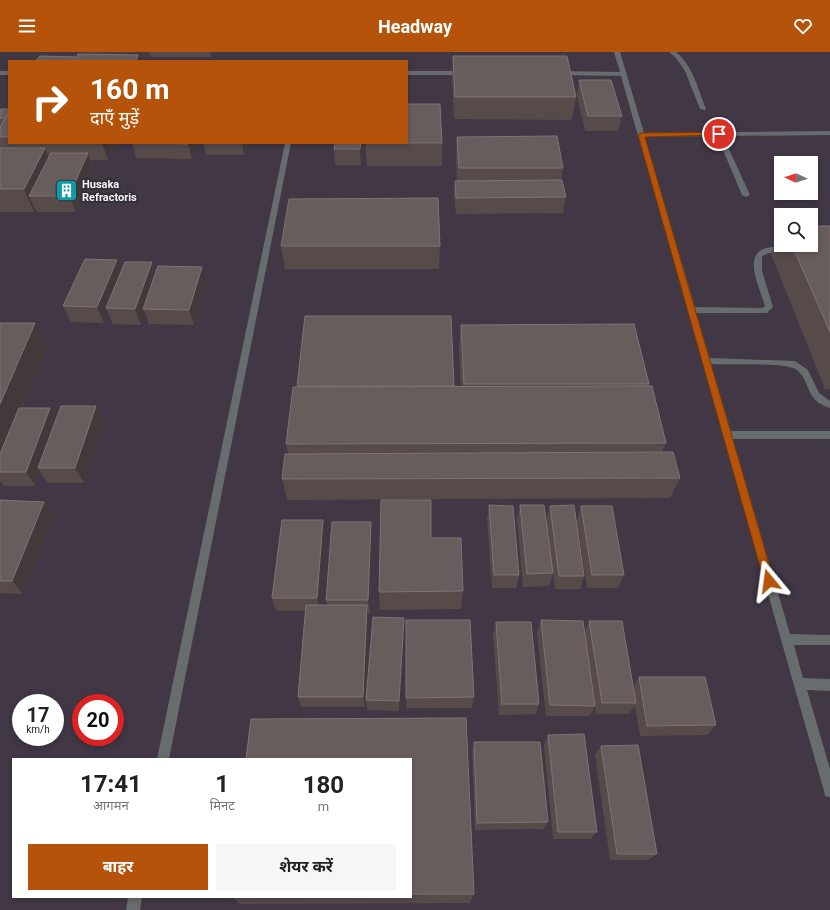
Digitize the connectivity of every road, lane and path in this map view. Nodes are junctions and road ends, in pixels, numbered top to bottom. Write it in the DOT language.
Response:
graph roads {
  1 [pos="617,52"];
  2 [pos="672,52"];
  3 [pos="408,73"];
  4 [pos="477,74"];
  5 [pos="554,74"];
  6 [pos="624,74"];
  7 [pos="704,109"];
  8 [pos="830,133"];
  9 [pos="719,134"];
  10 [pos="641,135"];
  11 [pos="288,144"];
  12 [pos="746,195"];
  13 [pos="774,250"];
  14 [pos="692,310"];
  15 [pos="706,361"];
  16 [pos="830,405"];
  17 [pos="727,435"];
  18 [pos="830,435"];
  19 [pos="786,639"];
  20 [pos="830,640"];
  21 [pos="799,684"];
  22 [pos="830,685"];
  23 [pos="163,758"];
  24 [pos="830,791"];
  25 [pos="135,898"];
  26 [pos="133,910"];
  1 -- 6 [label="lane"];
  2 -- 7 [label="lane"];
  3 -- 4 [label="lane"];
  5 -- 6 [label="lane"];
  6 -- 10 [label="lane"];
  8 -- 9 [label="lane"];
  9 -- 10 [label="lane"];
  9 -- 12 [label="lane"];
  10 -- 14 [label="lane"];
  11 -- 23 [label="lane"];
  13 -- 14 [label="lane"];
  14 -- 15 [label="lane"];
  15 -- 16 [label="lane"];
  15 -- 17 [label="lane"];
  17 -- 18 [label="lane"];
  17 -- 19 [label="lane"];
  19 -- 20 [label="lane"];
  19 -- 21 [label="lane"];
  21 -- 22 [label="lane"];
  21 -- 24 [label="lane"];
  25 -- 26 [label="lane"];
}
